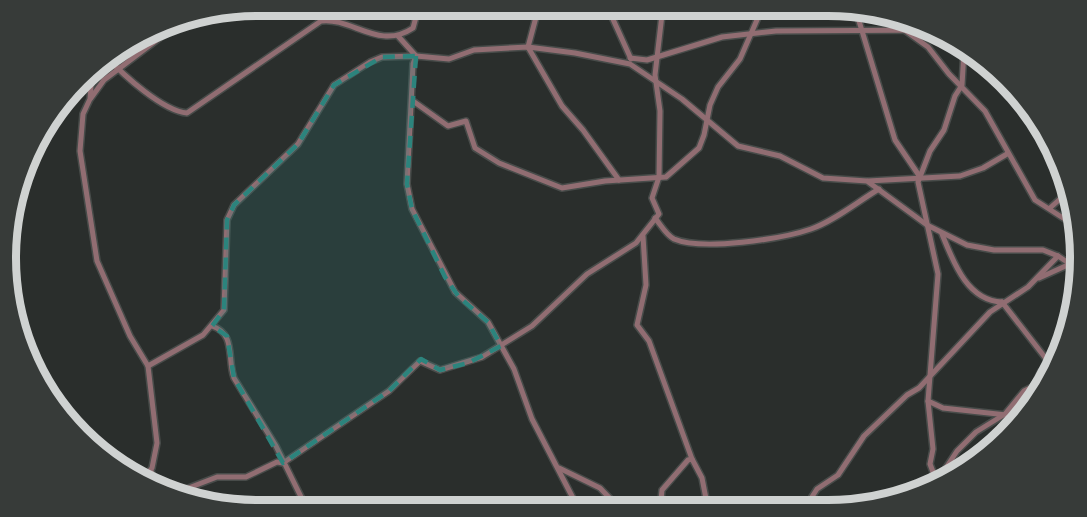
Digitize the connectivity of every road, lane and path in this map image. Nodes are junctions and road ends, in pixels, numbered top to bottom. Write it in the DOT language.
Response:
graph roads {
  1 [pos="416,16"];
  2 [pos="536,16"];
  3 [pos="611,16"];
  4 [pos="662,16"];
  5 [pos="759,16"];
  6 [pos="858,19"];
  7 [pos="903,29"];
  8 [pos="906,29"];
  9 [pos="861,31"];
  10 [pos="398,36"];
  11 [pos="751,36"];
  12 [pos="161,37"];
  13 [pos="528,47"];
  14 [pos="416,56"];
  15 [pos="964,57"];
  16 [pos="630,58"];
  17 [pos="657,58"];
  18 [pos="114,65"];
  19 [pos="634,67"];
  20 [pos="118,70"];
  21 [pos="656,83"];
  22 [pos="91,84"];
  23 [pos="962,85"];
  24 [pos="90,99"];
  25 [pos="413,101"];
  26 [pos="708,121"];
  27 [pos="1007,154"];
  28 [pos="659,177"];
  29 [pos="920,178"];
  30 [pos="619,180"];
  31 [pos="867,181"];
  32 [pos="879,189"];
  33 [pos="1062,195"];
  34 [pos="1050,208"];
  35 [pos="656,218"];
  36 [pos="1067,220"];
  37 [pos="927,225"];
  38 [pos="942,234"];
  39 [pos="643,236"];
  40 [pos="1058,256"];
  41 [pos="1070,264"];
  42 [pos="1034,280"];
  43 [pos="1002,302"];
  44 [pos="212,326"];
  45 [pos="501,346"];
  46 [pos="1048,361"];
  47 [pos="148,366"];
  48 [pos="1043,370"];
  49 [pos="931,375"];
  50 [pos="928,401"];
  51 [pos="1005,414"];
  52 [pos="1012,415"];
  53 [pos="692,459"];
  54 [pos="283,463"];
  55 [pos="559,468"];
  56 [pos="948,469"];
  57 [pos="151,471"];
  58 [pos="148,474"];
  59 [pos="937,476"];
  60 [pos="153,477"];
  61 [pos="185,489"];
  62 [pos="302,500"];
  63 [pos="573,500"];
  64 [pos="611,500"];
  65 [pos="661,500"];
  66 [pos="706,500"];
  67 [pos="810,500"];
  1 -- 10 [label="street"];
  2 -- 13 [label="street"];
  3 -- 16 [label="street"];
  4 -- 17 [label="street"];
  5 -- 11 [label="street"];
  6 -- 9 [label="street"];
  7 -- 8 [label="street"];
  7 -- 9 [label="street"];
  7 -- 23 [label="street"];
  9 -- 11 [label="street"];
  9 -- 29 [label="street"];
  10 -- 14 [label="street"];
  10 -- 20 [label="street"];
  11 -- 17 [label="street"];
  11 -- 26 [label="street"];
  12 -- 20 [label="street"];
  13 -- 14 [label="street"];
  13 -- 19 [label="street"];
  13 -- 30 [label="street"];
  14 -- 25 [label="street"];
  14 -- 44 [label="street"];
  15 -- 23 [label="street"];
  16 -- 17 [label="street"];
  16 -- 19 [label="street"];
  17 -- 21 [label="street"];
  18 -- 20 [label="street"];
  19 -- 21 [label="street"];
  20 -- 24 [label="street"];
  21 -- 26 [label="street"];
  21 -- 28 [label="street"];
  22 -- 24 [label="street"];
  23 -- 27 [label="street"];
  23 -- 29 [label="street"];
  24 -- 47 [label="street"];
  25 -- 30 [label="street"];
  25 -- 45 [label="street"];
  26 -- 28 [label="street"];
  26 -- 31 [label="street"];
  27 -- 29 [label="street"];
  27 -- 34 [label="street"];
  28 -- 30 [label="street"];
  28 -- 35 [label="street"];
  29 -- 31 [label="street"];
  29 -- 37 [label="street"];
  31 -- 32 [label="street"];
  32 -- 35 [label="street"];
  32 -- 37 [label="street"];
  33 -- 34 [label="street"];
  34 -- 36 [label="street"];
  35 -- 39 [label="street"];
  37 -- 38 [label="street"];
  37 -- 49 [label="street"];
  38 -- 40 [label="street"];
  38 -- 43 [label="street"];
  39 -- 45 [label="street"];
  39 -- 53 [label="street"];
  40 -- 41 [label="street"];
  40 -- 42 [label="street"];
  41 -- 42 [label="street"];
  42 -- 43 [label="street"];
  43 -- 46 [label="street"];
  43 -- 49 [label="street"];
  44 -- 47 [label="street"];
  44 -- 54 [label="street"];
  45 -- 54 [label="street"];
  45 -- 55 [label="street"];
  47 -- 57 [label="street"];
  48 -- 51 [label="street"];
  49 -- 50 [label="street"];
  49 -- 67 [label="street"];
  50 -- 51 [label="street"];
  50 -- 59 [label="street"];
  51 -- 52 [label="street"];
  51 -- 56 [label="street"];
  53 -- 65 [label="street"];
  53 -- 66 [label="street"];
  54 -- 61 [label="street"];
  54 -- 62 [label="street"];
  55 -- 63 [label="street"];
  55 -- 64 [label="street"];
  57 -- 58 [label="street"];
  57 -- 60 [label="street"];
}
